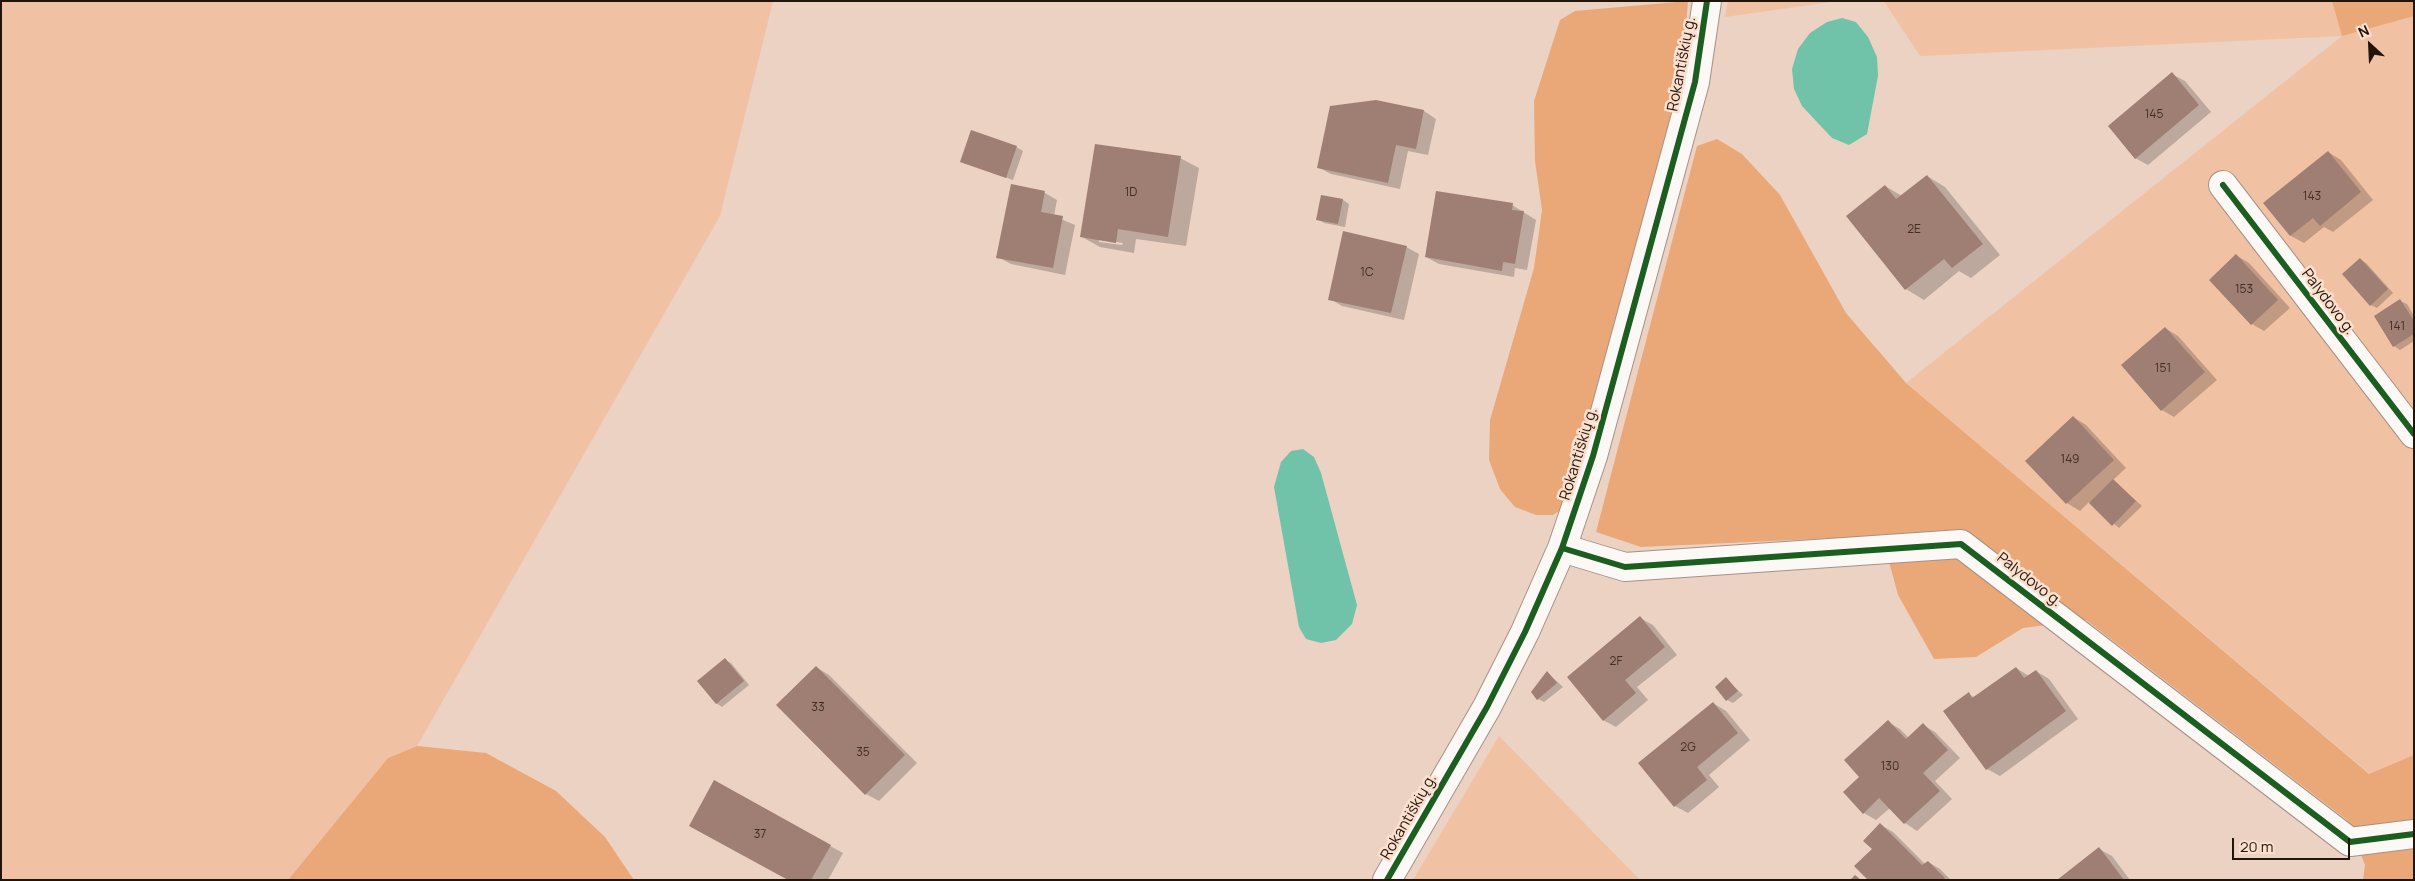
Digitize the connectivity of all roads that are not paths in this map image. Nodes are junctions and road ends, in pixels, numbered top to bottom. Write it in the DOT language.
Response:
graph roads {
  1 [pos="1707,1"];
  2 [pos="2223,185"];
  3 [pos="2414,434"];
  4 [pos="1562,548"];
  5 [pos="2414,834"];
  6 [pos="1387,880"];
  1 -- 4 [label="street, Rokantiškių g."];
  2 -- 3 [label="street, Palydovo g."];
  4 -- 5 [label="street, Palydovo g."];
  4 -- 6 [label="street, Rokantiškių g."];
}
